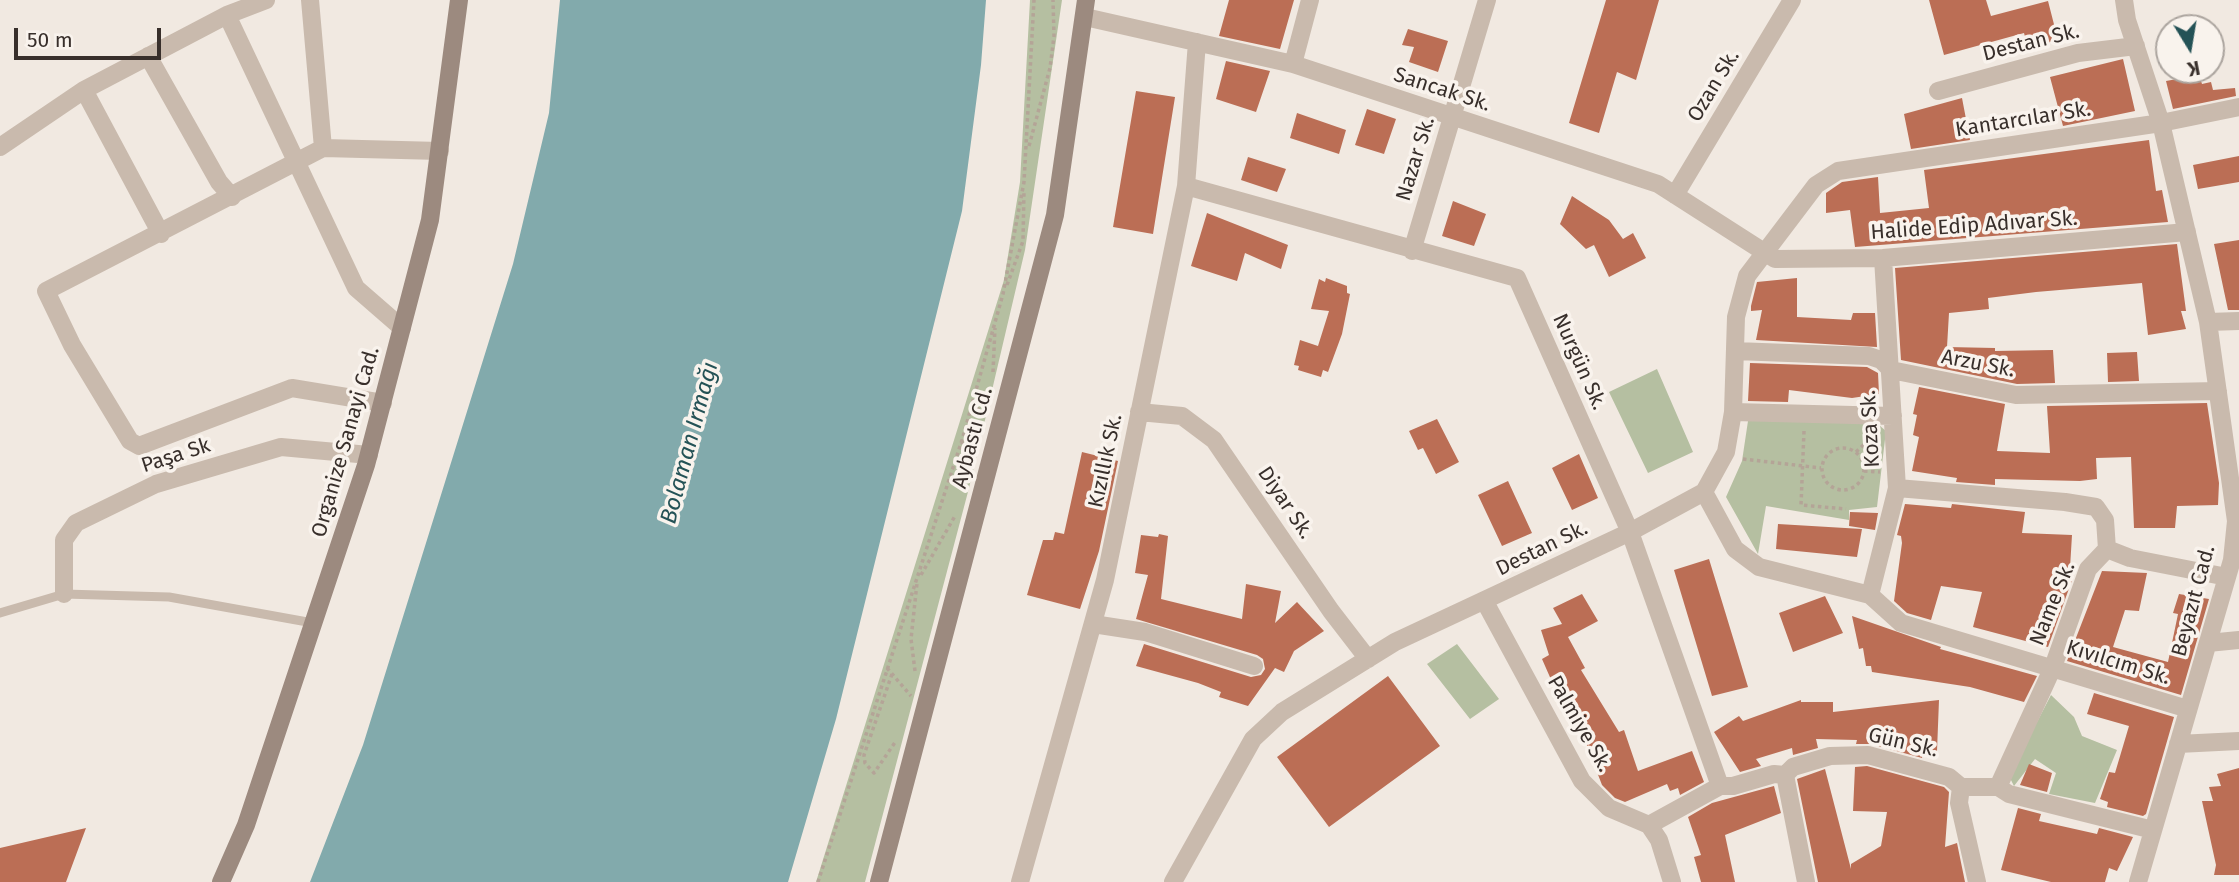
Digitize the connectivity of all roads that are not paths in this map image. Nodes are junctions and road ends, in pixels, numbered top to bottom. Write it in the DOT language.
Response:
graph roads {
  1 [pos="266,0"];
  2 [pos="310,0"];
  3 [pos="459,0"];
  4 [pos="1310,0"];
  5 [pos="1488,0"];
  6 [pos="1792,0"];
  7 [pos="2124,0"];
  8 [pos="1085,8"];
  9 [pos="227,15"];
  10 [pos="1197,42"];
  11 [pos="2136,46"];
  12 [pos="148,57"];
  13 [pos="1293,64"];
  14 [pos="84,90"];
  15 [pos="1938,91"];
  16 [pos="2239,107"];
  17 [pos="1452,118"];
  18 [pos="2161,123"];
  19 [pos="0,147"];
  20 [pos="323,148"];
  21 [pos="440,151"];
  22 [pos="299,162"];
  23 [pos="1186,186"];
  24 [pos="1675,195"];
  25 [pos="232,197"];
  26 [pos="2187,232"];
  27 [pos="161,234"];
  28 [pos="1412,251"];
  29 [pos="1767,254"];
  30 [pos="1883,258"];
  31 [pos="2239,321"];
  32 [pos="2208,322"];
  33 [pos="402,328"];
  34 [pos="1735,351"];
  35 [pos="1891,370"];
  36 [pos="2218,391"];
  37 [pos="383,402"];
  38 [pos="1139,412"];
  39 [pos="1733,412"];
  40 [pos="1888,422"];
  41 [pos="369,455"];
  42 [pos="1896,488"];
  43 [pos="1703,492"];
  44 [pos="1630,532"];
  45 [pos="2236,541"];
  46 [pos="2107,549"];
  47 [pos="2227,577"];
  48 [pos="64,594"];
  49 [pos="1870,595"];
  50 [pos="1485,602"];
  51 [pos="0,613"];
  52 [pos="313,623"];
  53 [pos="1093,624"];
  54 [pos="2239,640"];
  55 [pos="2208,643"];
  56 [pos="1368,659"];
  57 [pos="1254,666"];
  58 [pos="2053,667"];
  59 [pos="2188,709"];
  60 [pos="2239,741"];
  61 [pos="2178,744"];
  62 [pos="1785,775"];
  63 [pos="1720,786"];
  64 [pos="1961,787"];
  65 [pos="1998,787"];
  66 [pos="1649,825"];
  67 [pos="2153,830"];
  68 [pos="221,882"];
  69 [pos="879,882"];
  70 [pos="1020,882"];
  71 [pos="1173,882"];
  72 [pos="1672,882"];
  73 [pos="1806,882"];
  74 [pos="1977,882"];
  75 [pos="2138,882"];
  1 -- 9 [label="street"];
  2 -- 20 [label="street"];
  3 -- 21 [label="street, Organize Sanayi Cad."];
  4 -- 13 [label="street"];
  5 -- 17 [label="street, Nazar Sk."];
  6 -- 24 [label="street, Ozan Sk."];
  7 -- 11 [label="street, Beyazıt Cad."];
  8 -- 10 [label="street, Sancak Sk."];
  8 -- 69 [label="street, Aybastı Cd."];
  9 -- 12 [label="street"];
  9 -- 22 [label="street"];
  10 -- 13 [label="street, Sancak Sk."];
  10 -- 23 [label="street, Kızıllık Sk."];
  11 -- 15 [label="street, Destan Sk."];
  11 -- 18 [label="street, Beyazıt Cad."];
  12 -- 14 [label="street"];
  12 -- 25 [label="street"];
  13 -- 17 [label="street, Sancak Sk."];
  14 -- 19 [label="street"];
  14 -- 27 [label="street"];
  16 -- 18 [label="street, Kantarcılar Sk."];
  17 -- 24 [label="street, Sancak Sk."];
  17 -- 28 [label="street, Nazar Sk."];
  18 -- 26 [label="street, Beyazıt Cad."];
  18 -- 29 [label="street, Kantarcılar Sk."];
  20 -- 21 [label="street"];
  20 -- 22 [label="street"];
  21 -- 33 [label="street, Organize Sanayi Cad."];
  22 -- 25 [label="street"];
  22 -- 33 [label="street"];
  23 -- 28 [label="street, Nurgün Sk."];
  23 -- 38 [label="street, Kızıllık Sk."];
  24 -- 29 [label="street, Sancak Sk."];
  25 -- 27 [label="street"];
  26 -- 30 [label="street, Halide Edip Adıvar Sk."];
  26 -- 32 [label="street, Beyazıt Cad."];
  27 -- 37 [label="street"];
  28 -- 44 [label="street, Nurgün Sk."];
  29 -- 30 [label="street, Halide Edip Adıvar Sk."];
  29 -- 34 [label="street"];
  30 -- 35 [label="street, Koza Sk."];
  31 -- 32 [label="street"];
  32 -- 36 [label="street, Beyazıt Cad."];
  33 -- 37 [label="street, Organize Sanayi Cad."];
  34 -- 35 [label="street, Arzu Sk."];
  34 -- 39 [label="street"];
  35 -- 36 [label="street, Arzu Sk."];
  35 -- 40 [label="street, Koza Sk."];
  36 -- 45 [label="street, Beyazıt Cad."];
  37 -- 41 [label="street, Organize Sanayi Cad."];
  38 -- 53 [label="street, Kızıllık Sk."];
  38 -- 56 [label="street, Diyar Sk."];
  39 -- 40 [label="street"];
  39 -- 43 [label="street"];
  40 -- 42 [label="street, Koza Sk."];
  41 -- 48 [label="street, Paşa Sk"];
  41 -- 52 [label="street, Organize Sanayi Cad."];
  42 -- 46 [label="street"];
  42 -- 49 [label="street, Koza Sk."];
  43 -- 44 [label="street, Destan Sk."];
  43 -- 49 [label="street, Kıvılcım Sk."];
  44 -- 50 [label="street, Destan Sk."];
  44 -- 63 [label="street, Nurgün Sk."];
  45 -- 47 [label="street, Beyazıt Cad."];
  46 -- 47 [label="street"];
  46 -- 58 [label="street, Name Sk."];
  47 -- 55 [label="street, Beyazıt Cad."];
  48 -- 51 [label="lane"];
  48 -- 52 [label="lane"];
  49 -- 58 [label="street, Kıvılcım Sk."];
  50 -- 56 [label="street, Destan Sk."];
  50 -- 66 [label="street, Palmiye Sk."];
  52 -- 68 [label="street, Organize Sanayi Cad."];
  53 -- 57 [label="street"];
  53 -- 70 [label="street, Kızıllık Sk."];
  54 -- 55 [label="street"];
  55 -- 59 [label="street, Beyazıt Cad."];
  56 -- 71 [label="street, Destan Sk."];
  58 -- 59 [label="street, Kıvılcım Sk."];
  58 -- 65 [label="street, Name Sk."];
  59 -- 61 [label="street, Beyazıt Cad."];
  60 -- 61 [label="street"];
  61 -- 67 [label="street, Beyazıt Cad."];
  62 -- 63 [label="street, Gün Sk."];
  62 -- 64 [label="street, Gün Sk."];
  62 -- 73 [label="street"];
  63 -- 66 [label="street, Gün Sk."];
  64 -- 65 [label="street, Gün Sk."];
  64 -- 74 [label="street"];
  65 -- 67 [label="street, Gün Sk."];
  66 -- 72 [label="street"];
  67 -- 75 [label="street, Beyazıt Cad."];
}
